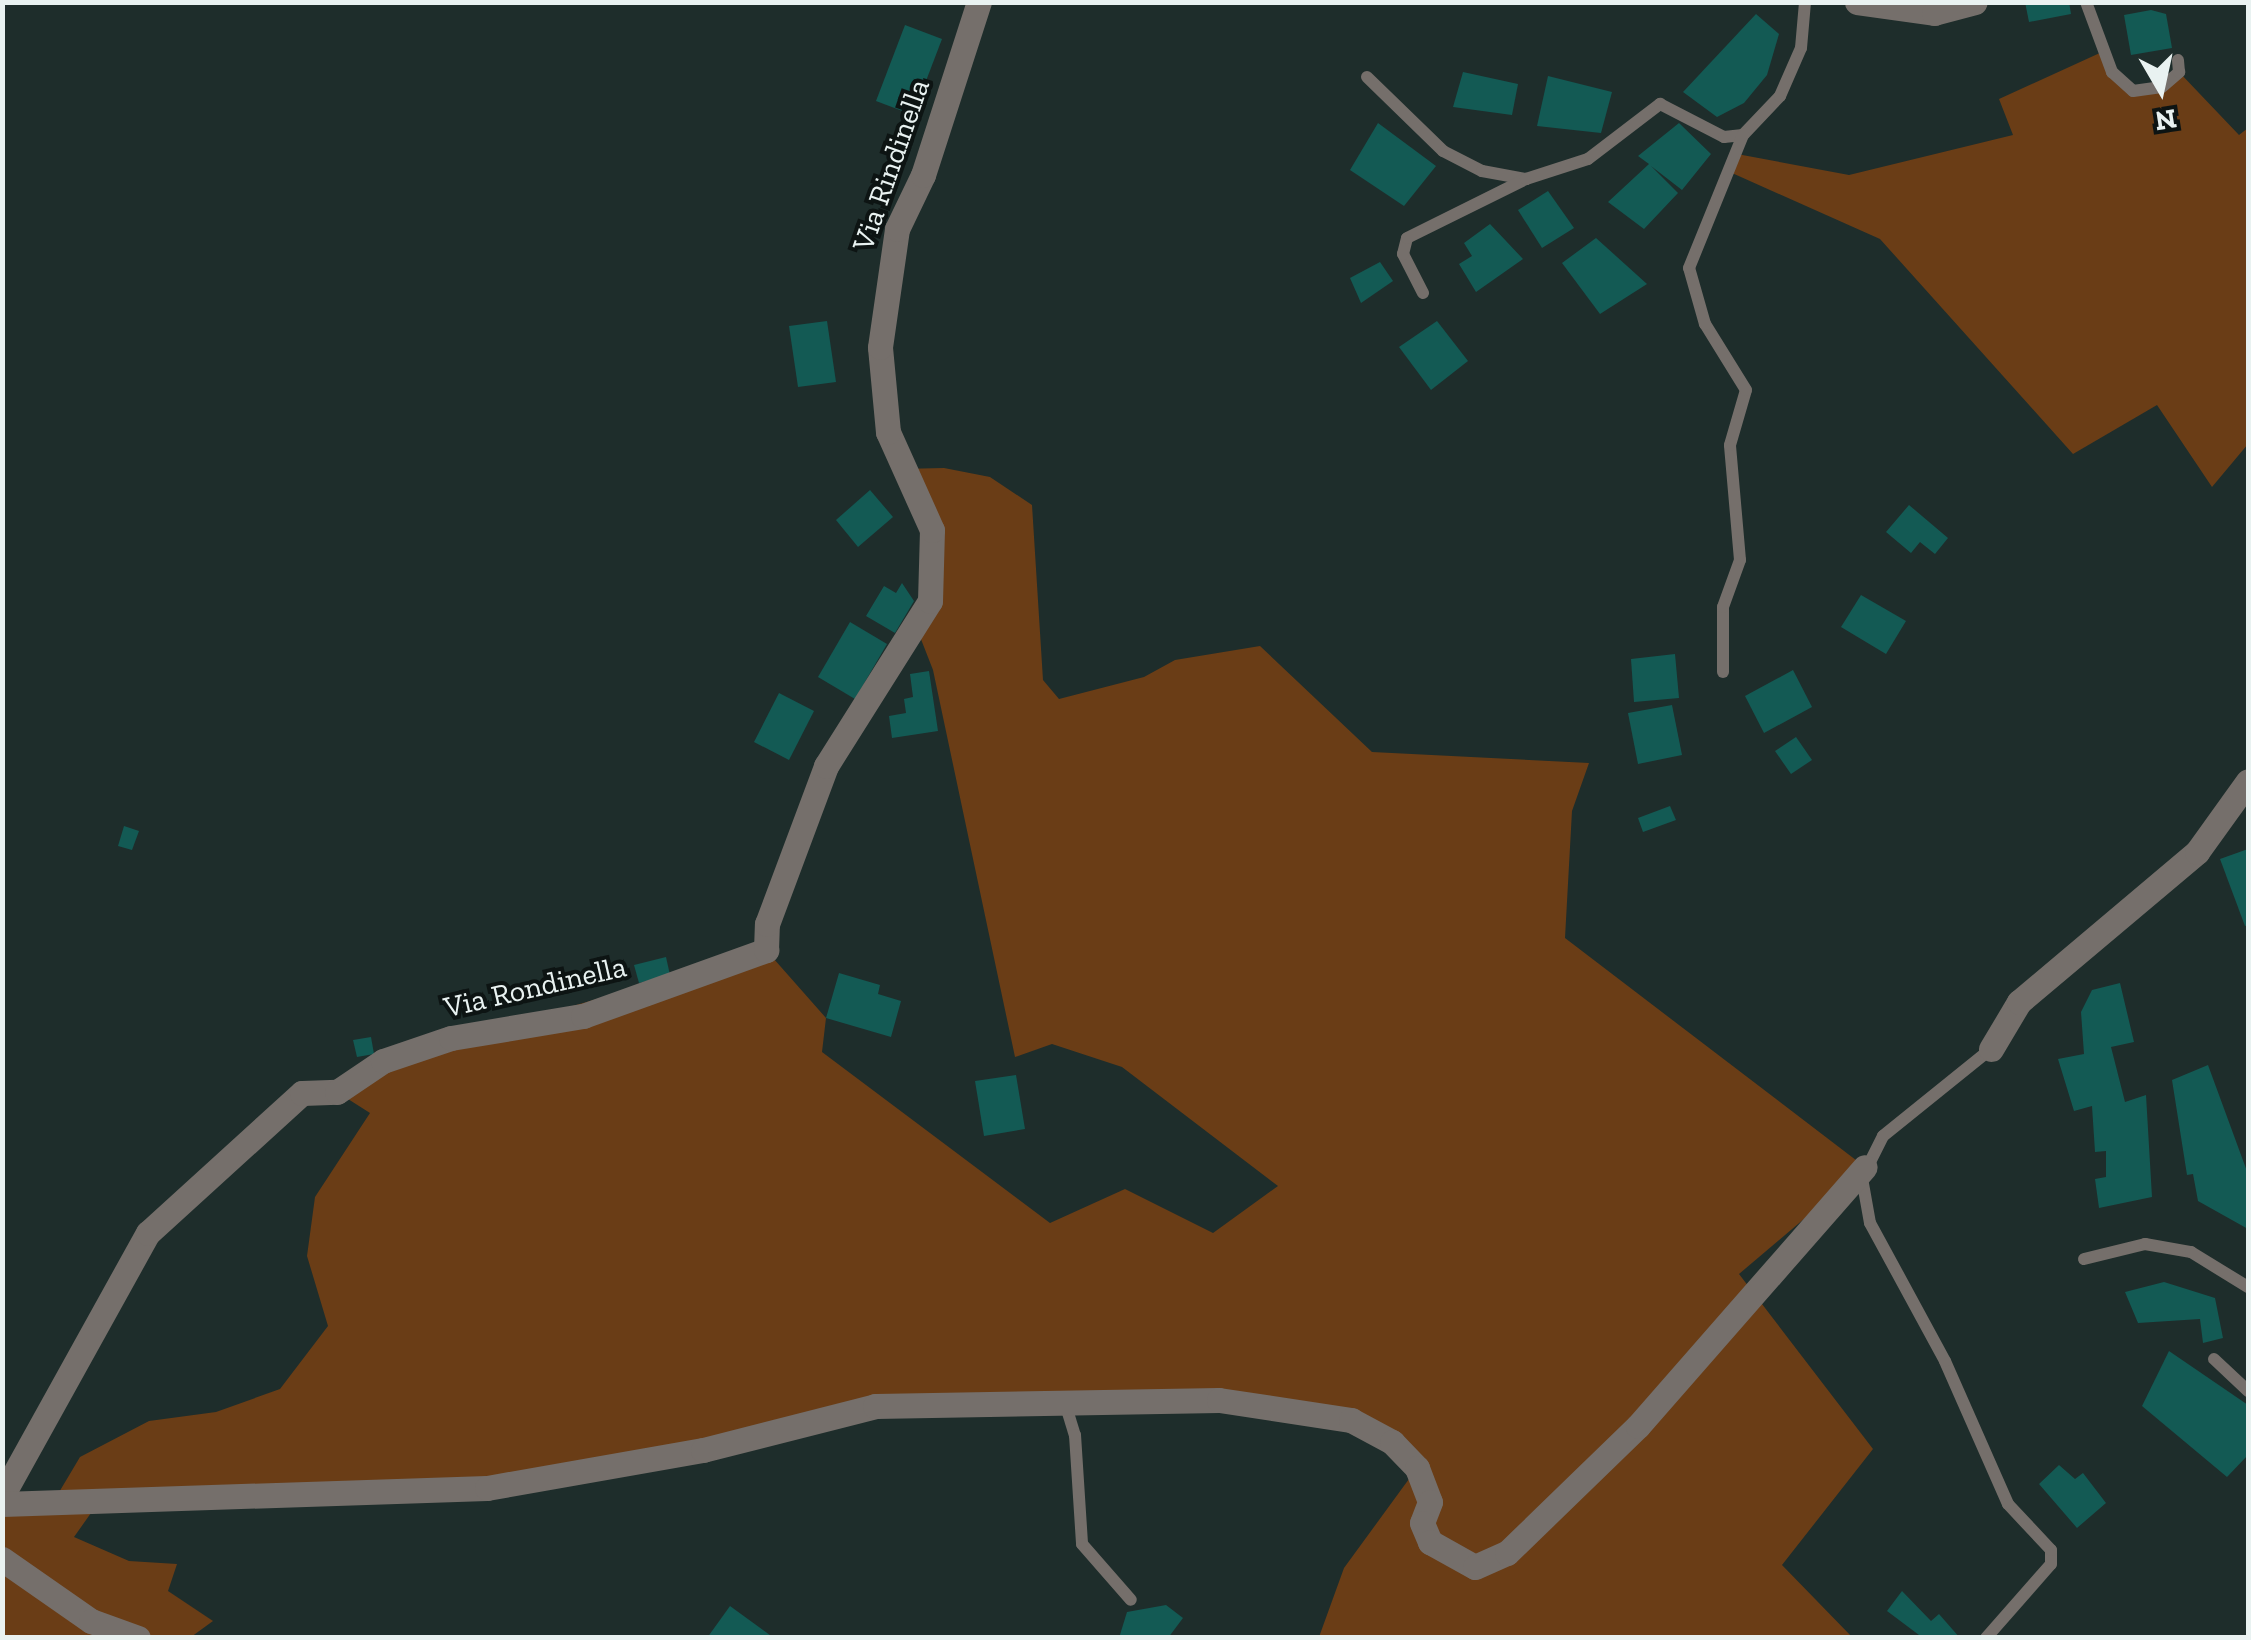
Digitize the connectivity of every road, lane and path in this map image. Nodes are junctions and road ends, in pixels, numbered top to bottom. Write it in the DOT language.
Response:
graph roads {
  1 [pos="979,2"];
  2 [pos="1804,2"];
  3 [pos="1856,2"];
  4 [pos="1974,2"];
  5 [pos="2086,2"];
  6 [pos="2178,60"];
  7 [pos="1366,77"];
  8 [pos="1743,135"];
  9 [pos="1526,179"];
  10 [pos="1423,293"];
  11 [pos="899,469"];
  12 [pos="1723,672"];
  13 [pos="2248,781"];
  14 [pos="1991,1048"];
  15 [pos="1865,1168"];
  16 [pos="2084,1259"];
  17 [pos="2248,1288"];
  18 [pos="2214,1359"];
  19 [pos="2248,1391"];
  20 [pos="1065,1403"];
  21 [pos="2,1496"];
  22 [pos="2,1504"];
  23 [pos="2,1559"];
  24 [pos="1131,1600"];
  25 [pos="138,1638"];
  26 [pos="1986,1638"];
  1 -- 11 [label="street, Via Rindinella"];
  2 -- 8 [label="lane"];
  3 -- 4 [label="street"];
  5 -- 6 [label="lane"];
  7 -- 9 [label="lane"];
  8 -- 9 [label="lane"];
  8 -- 12 [label="lane"];
  9 -- 10 [label="lane"];
  11 -- 21 [label="street, Via Rondinella"];
  13 -- 14 [label="street"];
  14 -- 15 [label="lane"];
  15 -- 20 [label="street"];
  15 -- 26 [label="lane"];
  16 -- 17 [label="lane"];
  18 -- 19 [label="lane"];
  20 -- 22 [label="street"];
  20 -- 24 [label="lane"];
  23 -- 25 [label="street"];
}
